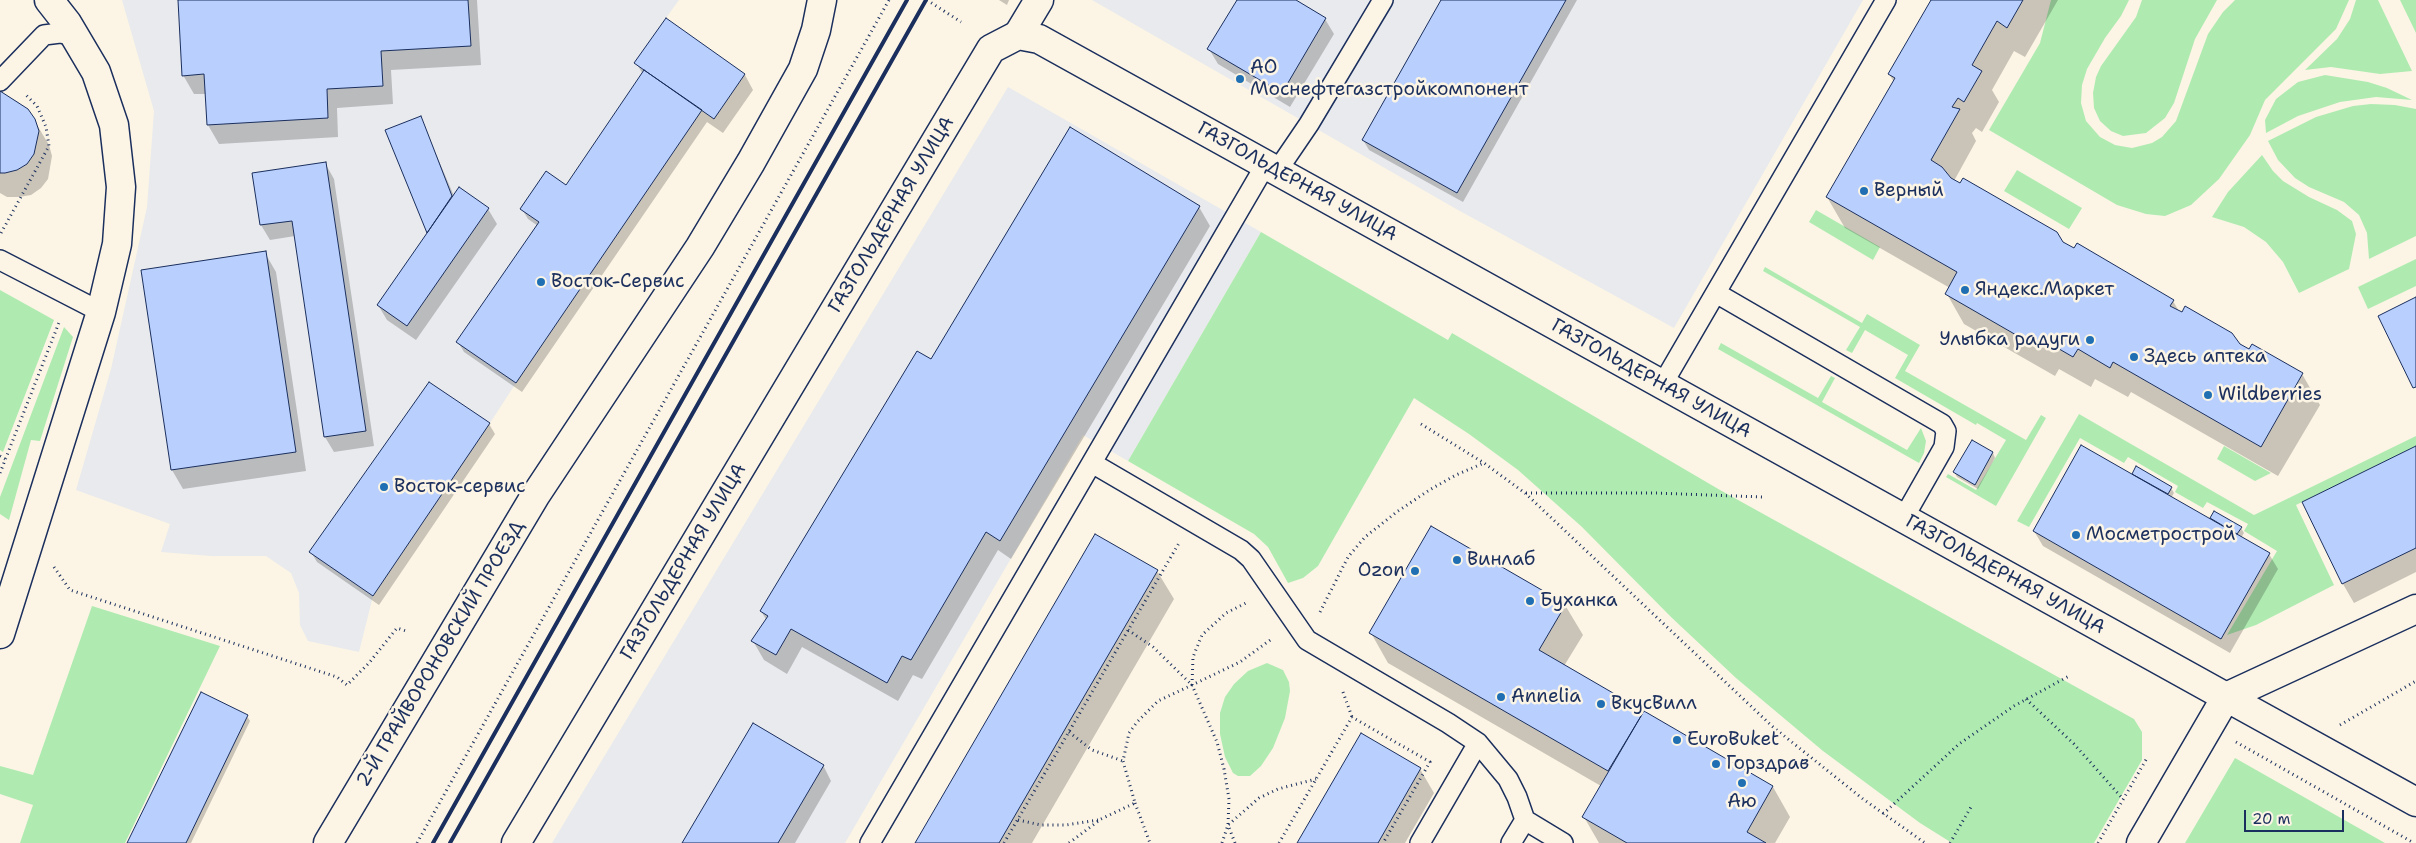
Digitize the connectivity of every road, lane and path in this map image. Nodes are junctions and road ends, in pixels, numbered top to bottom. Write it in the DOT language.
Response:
graph roads {
  1 [pos="50,0"];
  2 [pos="822,0"];
  3 [pos="889,0"];
  4 [pos="927,0"];
  5 [pos="1038,0"];
  6 [pos="1383,0"];
  7 [pos="1886,0"];
  8 [pos="961,22"];
  9 [pos="1018,34"];
  10 [pos="74,35"];
  11 [pos="0,81"];
  12 [pos="22,92"];
  13 [pos="1271,168"];
  14 [pos="1,233"];
  15 [pos="0,260"];
  16 [pos="1716,293"];
  17 [pos="102,312"];
  18 [pos="63,313"];
  19 [pos="1662,385"];
  20 [pos="1420,424"];
  21 [pos="0,456"];
  22 [pos="4,459"];
  23 [pos="1092,463"];
  24 [pos="1484,463"];
  25 [pos="0,473"];
  26 [pos="1525,493"];
  27 [pos="1762,497"];
  28 [pos="1903,519"];
  29 [pos="1192,521"];
  30 [pos="28,545"];
  31 [pos="1271,590"];
  32 [pos="2416,609"];
  33 [pos="1292,620"];
  34 [pos="1128,630"];
  35 [pos="406,631"];
  36 [pos="0,634"];
  37 [pos="1307,640"];
  38 [pos="2069,676"];
  39 [pos="2416,681"];
  40 [pos="1192,685"];
  41 [pos="2226,697"];
  42 [pos="2026,700"];
  43 [pos="1069,732"];
  44 [pos="2235,741"];
  45 [pos="1478,744"];
  46 [pos="2309,744"];
  47 [pos="2147,758"];
  48 [pos="1123,761"];
  49 [pos="2275,763"];
  50 [pos="1316,779"];
  51 [pos="2123,799"];
  52 [pos="2416,802"];
  53 [pos="1135,803"];
  54 [pos="1971,807"];
  55 [pos="1883,814"];
  56 [pos="1101,819"];
  57 [pos="1018,820"];
  58 [pos="1525,820"];
  59 [pos="1228,825"];
  60 [pos="328,843"];
  61 [pos="417,843"];
  62 [pos="516,843"];
  63 [pos="870,843"];
  64 [pos="1004,843"];
  65 [pos="1069,843"];
  66 [pos="1150,843"];
  67 [pos="1222,843"];
  68 [pos="1235,843"];
  69 [pos="1279,843"];
  70 [pos="1383,843"];
  71 [pos="1420,843"];
  72 [pos="1512,843"];
  73 [pos="1563,843"];
  74 [pos="1926,843"];
  75 [pos="1950,843"];
  76 [pos="2098,843"];
  77 [pos="2141,843"];
  78 [pos="2414,843"];
  1 -- 10 [label="street"];
  2 -- 60 [label="street, 2-Й ГРАЙВОРОНОВСКИЙ ПРОЕЗД"];
  3 -- 61 [label="path"];
  4 -- 8 [label="path"];
  5 -- 9 [label="street"];
  6 -- 13 [label="lane"];
  7 -- 16 [label="lane"];
  9 -- 13 [label="street, ГАЗГОЛЬДЕРНАЯ УЛИЦА"];
  9 -- 62 [label="street, ГАЗГОЛЬДЕРНАЯ УЛИЦА"];
  10 -- 11 [label="lane"];
  10 -- 17 [label="street"];
  12 -- 14 [label="path"];
  13 -- 19 [label="street, ГАЗГОЛЬДЕРНАЯ УЛИЦА"];
  13 -- 23 [label="lane"];
  15 -- 17 [label="lane"];
  16 -- 19 [label="lane"];
  16 -- 28 [label="lane"];
  17 -- 30 [label="street"];
  18 -- 22 [label="path"];
  19 -- 28 [label="street, ГАЗГОЛЬДЕРНАЯ УЛИЦА"];
  20 -- 24 [label="path"];
  21 -- 22 [label="path"];
  22 -- 25 [label="path"];
  23 -- 29 [label="lane"];
  23 -- 63 [label="lane"];
  24 -- 26 [label="path"];
  24 -- 37 [label="path"];
  26 -- 27 [label="path"];
  26 -- 55 [label="path"];
  28 -- 41 [label="street, ГАЗГОЛЬДЕРНАЯ УЛИЦА"];
  29 -- 31 [label="lane"];
  29 -- 34 [label="path"];
  30 -- 35 [label="path"];
  30 -- 36 [label="street"];
  31 -- 33 [label="lane"];
  31 -- 40 [label="path"];
  32 -- 41 [label="street"];
  33 -- 37 [label="lane"];
  33 -- 40 [label="path"];
  34 -- 40 [label="path"];
  34 -- 43 [label="path"];
  37 -- 45 [label="lane"];
  38 -- 42 [label="path"];
  39 -- 46 [label="path"];
  40 -- 48 [label="path"];
  40 -- 59 [label="path"];
  41 -- 46 [label="street, ГАЗГОЛЬДЕРНАЯ УЛИЦА"];
  41 -- 77 [label="street"];
  42 -- 51 [label="path"];
  42 -- 55 [label="path"];
  43 -- 48 [label="path"];
  43 -- 57 [label="path"];
  44 -- 49 [label="path"];
  45 -- 58 [label="lane"];
  45 -- 71 [label="lane"];
  46 -- 49 [label="path"];
  46 -- 52 [label="street, ГАЗГОЛЬДЕРНАЯ УЛИЦА"];
  47 -- 51 [label="path"];
  48 -- 53 [label="path"];
  49 -- 78 [label="path"];
  50 -- 59 [label="path"];
  50 -- 69 [label="path"];
  50 -- 70 [label="path"];
  51 -- 76 [label="path"];
  53 -- 56 [label="path"];
  53 -- 66 [label="path"];
  54 -- 75 [label="path"];
  55 -- 74 [label="path"];
  56 -- 57 [label="path"];
  56 -- 65 [label="path"];
  57 -- 64 [label="path"];
  58 -- 72 [label="lane"];
  58 -- 73 [label="lane"];
  59 -- 67 [label="path"];
  59 -- 68 [label="path"];
}
